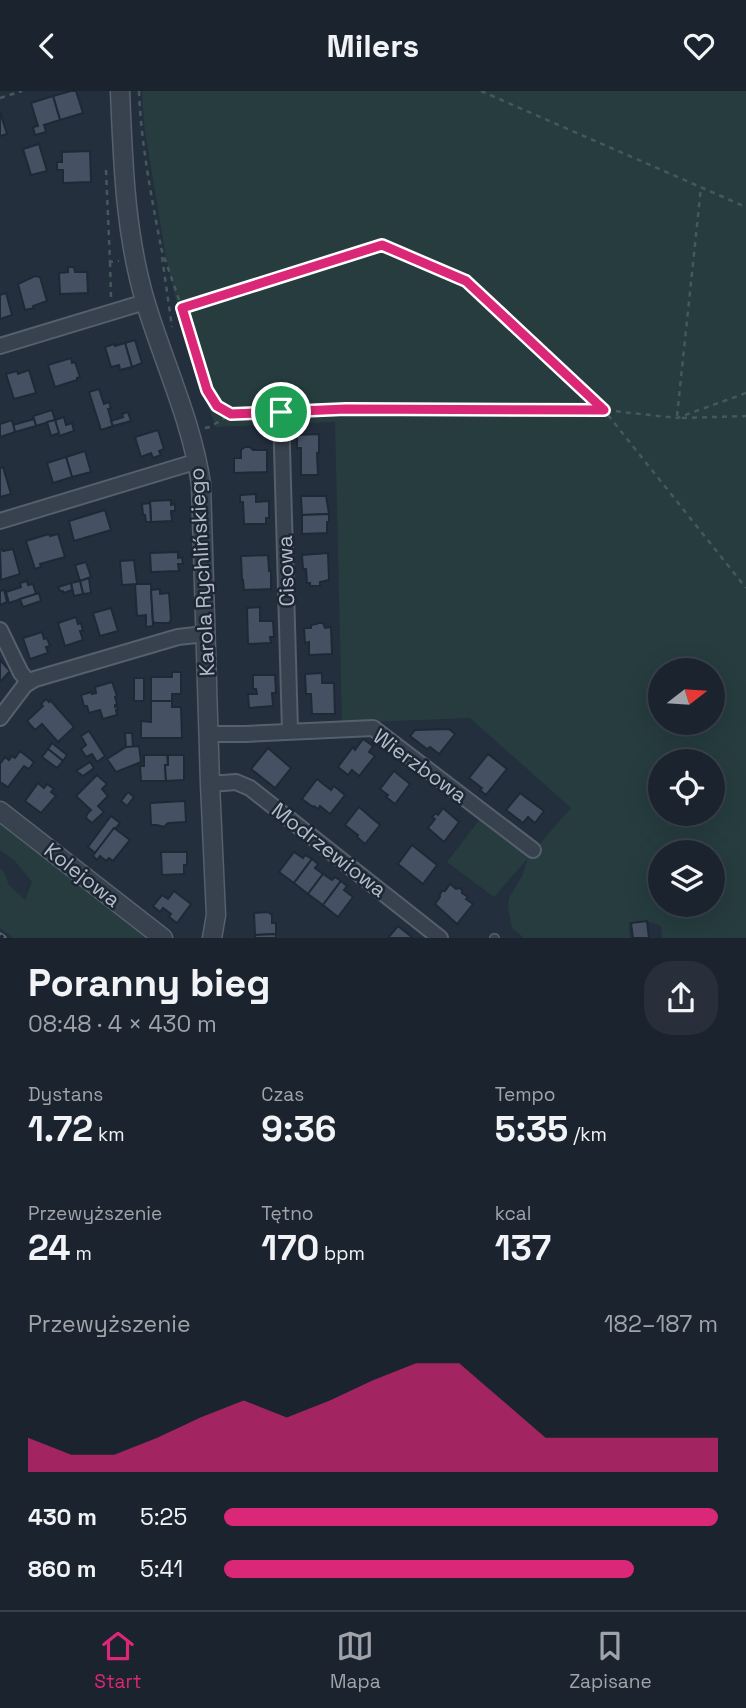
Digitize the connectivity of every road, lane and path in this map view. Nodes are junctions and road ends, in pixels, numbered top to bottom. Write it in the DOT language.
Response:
graph roads {
  1 [pos="22,91"];
  2 [pos="120,91"];
  3 [pos="139,91"];
  4 [pos="481,91"];
  5 [pos="0,98"];
  6 [pos="701,187"];
  7 [pos="746,207"];
  8 [pos="110,263"];
  9 [pos="119,299"];
  10 [pos="145,302"];
  11 [pos="182,308"];
  12 [pos="0,346"];
  13 [pos="746,393"];
  14 [pos="604,410"];
  15 [pos="281,412"];
  16 [pos="231,414"];
  17 [pos="746,416"];
  18 [pos="677,418"];
  19 [pos="199,429"];
  20 [pos="198,461"];
  21 [pos="0,521"];
  22 [pos="746,588"];
  23 [pos="0,630"];
  24 [pos="205,634"];
  25 [pos="29,682"];
  26 [pos="0,718"];
  27 [pos="290,731"];
  28 [pos="209,734"];
  29 [pos="210,784"];
  30 [pos="0,811"];
  31 [pos="533,850"];
  32 [pos="163,938"];
  33 [pos="212,938"];
  34 [pos="440,938"];
  1 -- 5 [label="path"];
  2 -- 10 [label="street, Karola Rychlińskiego"];
  3 -- 11 [label="path"];
  4 -- 6 [label="path"];
  6 -- 7 [label="path"];
  6 -- 18 [label="path"];
  8 -- 9 [label="path"];
  10 -- 12 [label="street"];
  10 -- 20 [label="street, Karola Rychlińskiego"];
  11 -- 14 [label="path"];
  11 -- 16 [label="path"];
  13 -- 18 [label="path"];
  14 -- 15 [label="path"];
  14 -- 18 [label="path"];
  14 -- 22 [label="path"];
  15 -- 16 [label="path"];
  15 -- 27 [label="street, Cisowa"];
  16 -- 19 [label="path"];
  17 -- 18 [label="path"];
  20 -- 21 [label="street"];
  20 -- 24 [label="street, Karola Rychlińskiego"];
  23 -- 25 [label="street"];
  24 -- 25 [label="street"];
  24 -- 28 [label="street, Karola Rychlińskiego"];
  25 -- 26 [label="street"];
  27 -- 28 [label="street, Wierzbowa"];
  27 -- 31 [label="street, Wierzbowa"];
  28 -- 29 [label="street, Karola Rychlińskiego"];
  29 -- 33 [label="street, Karola Rychlińskiego"];
  29 -- 34 [label="street, Modrzewiowa"];
  30 -- 32 [label="street, Kolejowa"];
}
